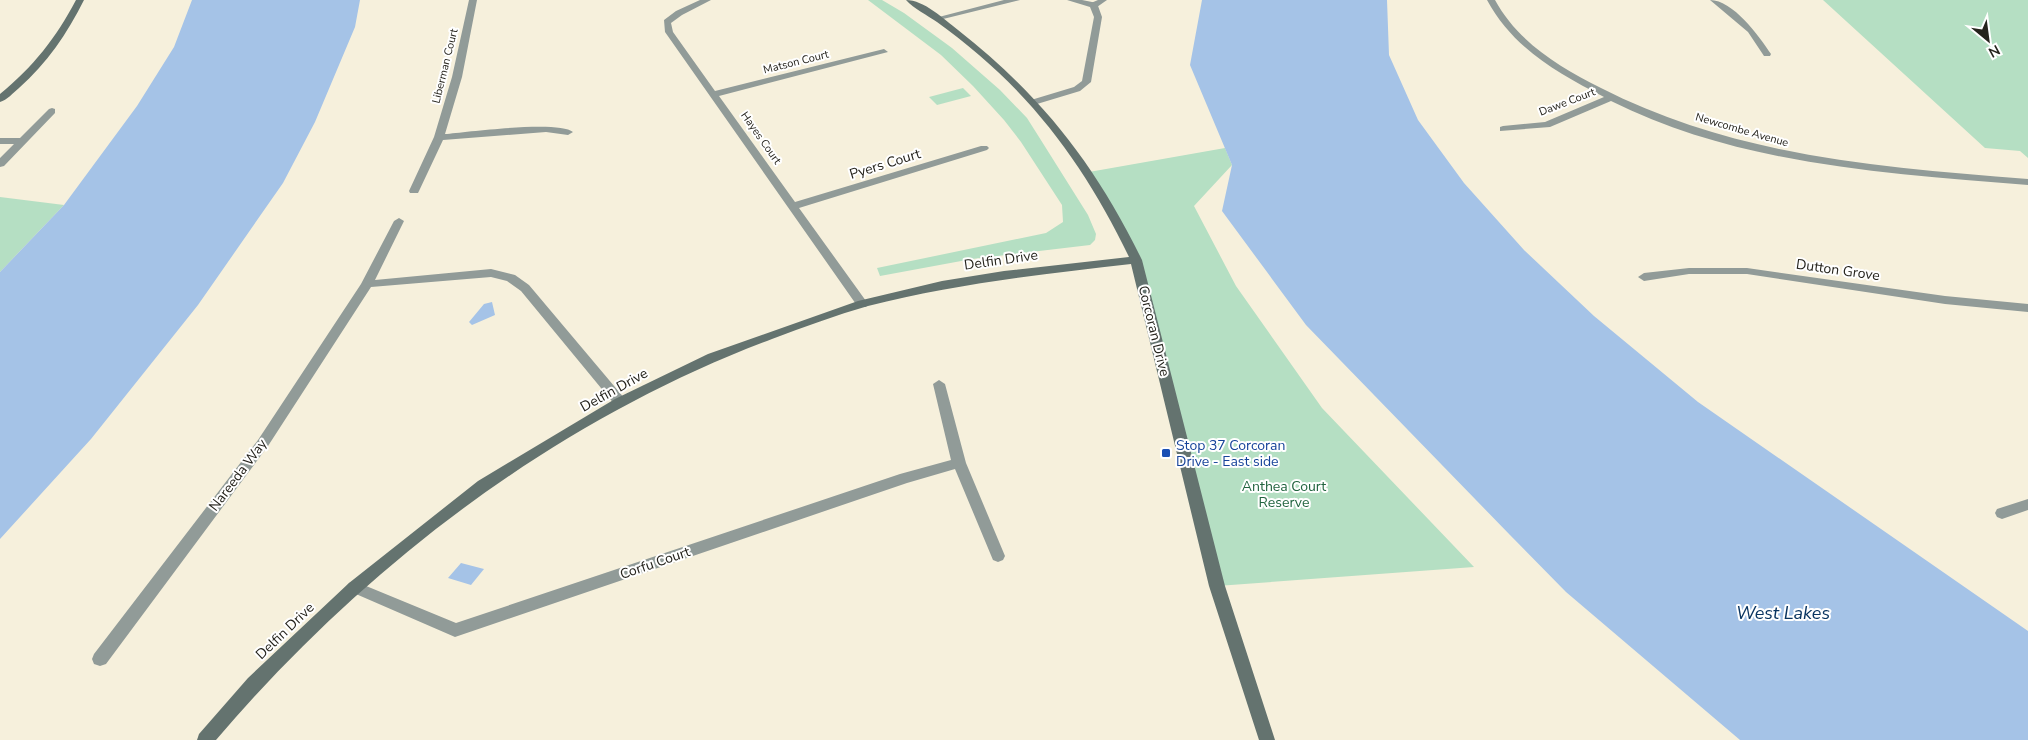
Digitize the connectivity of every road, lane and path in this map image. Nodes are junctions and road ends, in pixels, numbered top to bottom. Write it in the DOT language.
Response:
graph roads {
  1 [pos="80,0"];
  2 [pos="473,0"];
  3 [pos="707,0"];
  4 [pos="910,0"];
  5 [pos="1016,0"];
  6 [pos="1071,0"];
  7 [pos="1491,0"];
  8 [pos="1714,0"];
  9 [pos="1099,2"];
  10 [pos="939,18"];
  11 [pos="884,52"];
  12 [pos="1767,54"];
  13 [pos="714,94"];
  14 [pos="1609,98"];
  15 [pos="0,99"];
  16 [pos="1034,102"];
  17 [pos="52,111"];
  18 [pos="1503,129"];
  19 [pos="568,132"];
  20 [pos="439,137"];
  21 [pos="0,140"];
  22 [pos="23,141"];
  23 [pos="984,148"];
  24 [pos="0,164"];
  25 [pos="2028,182"];
  26 [pos="414,191"];
  27 [pos="794,206"];
  28 [pos="399,221"];
  29 [pos="1136,260"];
  30 [pos="1644,277"];
  31 [pos="367,284"];
  32 [pos="862,304"];
  33 [pos="2028,308"];
  34 [pos="940,384"];
  35 [pos="620,402"];
  36 [pos="960,463"];
  37 [pos="2028,504"];
  38 [pos="2002,513"];
  39 [pos="998,556"];
  40 [pos="354,587"];
  41 [pos="100,660"];
  42 [pos="205,740"];
  43 [pos="1267,740"];
  1 -- 15 [label="street"];
  2 -- 20 [label="street, Liberman Court"];
  3 -- 13 [label="street, Hayes Court"];
  4 -- 10 [label="street, Corcoran Drive"];
  5 -- 10 [label="street"];
  6 -- 9 [label="street"];
  7 -- 14 [label="street, Newcombe Avenue"];
  8 -- 12 [label="street"];
  9 -- 16 [label="street"];
  10 -- 16 [label="street, Corcoran Drive"];
  11 -- 13 [label="street, Matson Court"];
  13 -- 27 [label="street, Hayes Court"];
  14 -- 18 [label="street, Dawe Court"];
  14 -- 25 [label="street, Newcombe Avenue"];
  16 -- 29 [label="street, Corcoran Drive"];
  17 -- 22 [label="street"];
  19 -- 20 [label="street"];
  20 -- 26 [label="street, Liberman Court"];
  21 -- 22 [label="street"];
  22 -- 24 [label="street"];
  23 -- 27 [label="street, Pyers Court"];
  27 -- 32 [label="street, Hayes Court"];
  28 -- 31 [label="street, Nareeda Way"];
  29 -- 32 [label="street, Delfin Drive"];
  29 -- 43 [label="street, Corcoran Drive"];
  30 -- 33 [label="street, Dutton Grove"];
  31 -- 35 [label="street"];
  31 -- 41 [label="street, Nareeda Way"];
  32 -- 35 [label="street, Delfin Drive"];
  34 -- 36 [label="street"];
  35 -- 40 [label="street, Delfin Drive"];
  36 -- 39 [label="street"];
  36 -- 40 [label="street, Corfu Court"];
  37 -- 38 [label="street"];
  40 -- 42 [label="street, Delfin Drive"];
}
